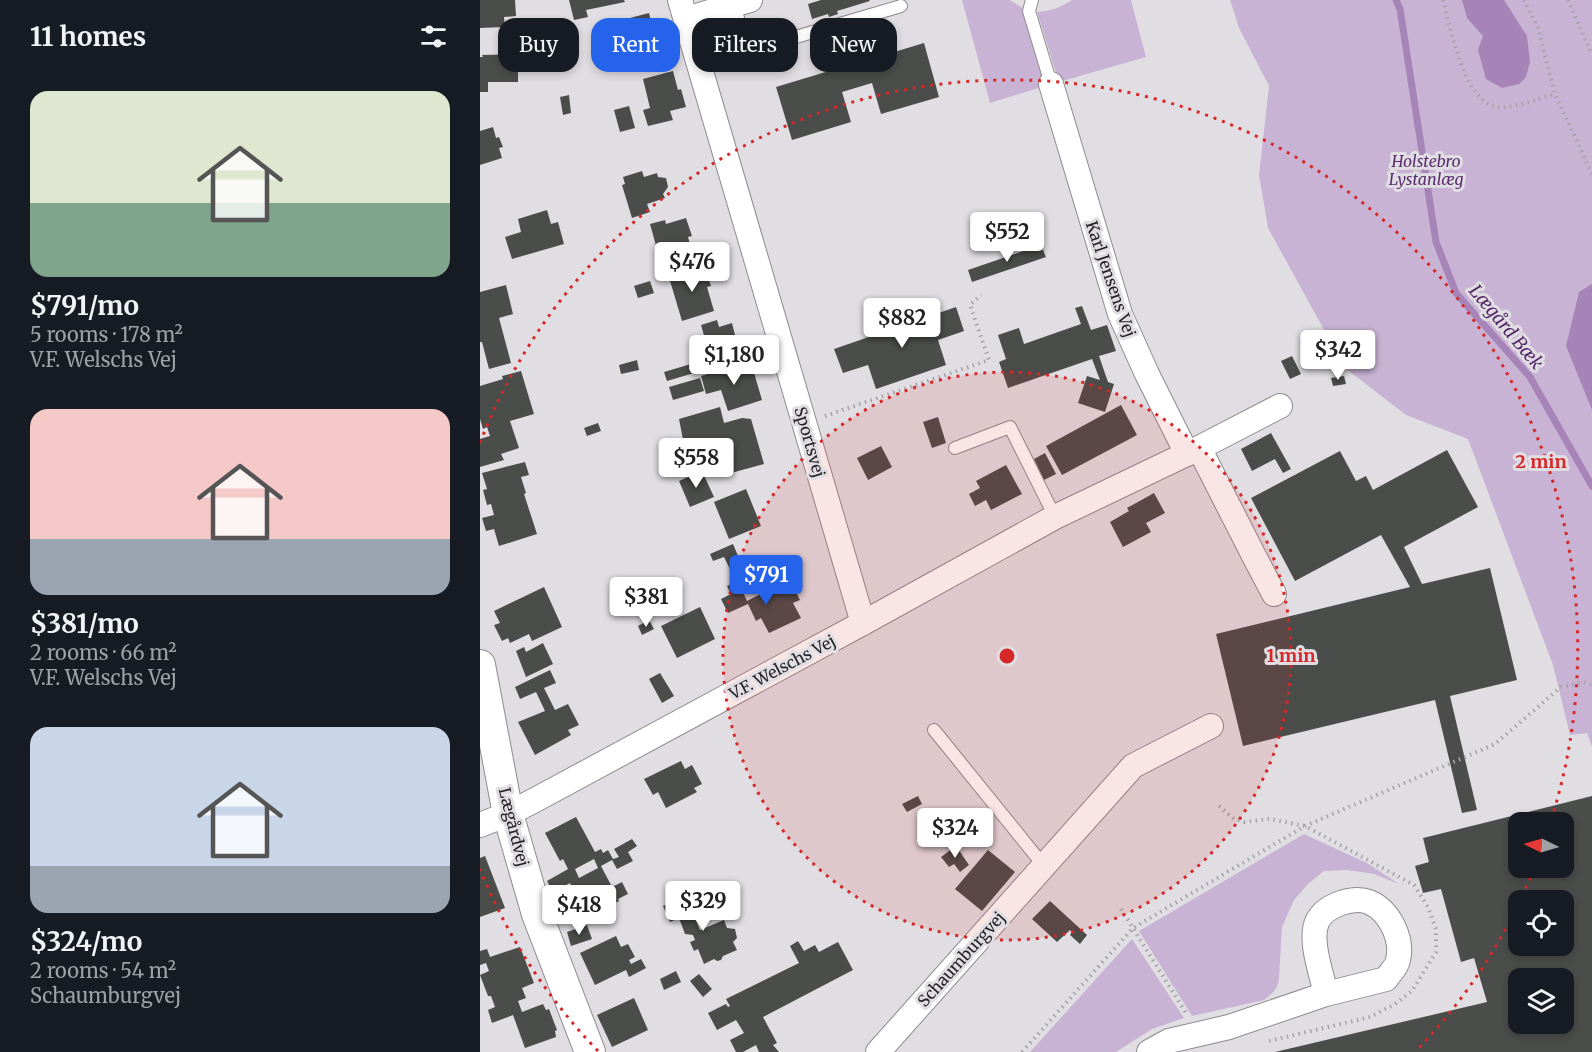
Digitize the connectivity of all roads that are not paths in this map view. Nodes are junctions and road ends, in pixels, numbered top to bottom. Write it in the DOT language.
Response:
graph roads {
  1 [pos="1032,0"];
  2 [pos="742,2"];
  3 [pos="901,6"];
  4 [pos="683,9"];
  5 [pos="1051,84"];
  6 [pos="1280,406"];
  7 [pos="956,448"];
  8 [pos="1193,451"];
  9 [pos="1055,517"];
  10 [pos="1274,594"];
  11 [pos="863,623"];
  12 [pos="480,666"];
  13 [pos="1211,726"];
  14 [pos="934,730"];
  15 [pos="508,814"];
  16 [pos="480,825"];
  17 [pos="1044,866"];
  18 [pos="1326,994"];
  19 [pos="883,1050"];
  20 [pos="590,1052"];
  21 [pos="1149,1052"];
  1 -- 5 [label="lane"];
  2 -- 3 [label="lane"];
  2 -- 4 [label="street, Sportsvej"];
  4 -- 11 [label="street, Sportsvej"];
  5 -- 8 [label="street, Karl Jensens Vej"];
  6 -- 8 [label="street"];
  7 -- 9 [label="lane"];
  8 -- 9 [label="street, V.F. Welschs Vej"];
  8 -- 10 [label="street, Karl Jensens Vej"];
  9 -- 11 [label="street, V.F. Welschs Vej"];
  11 -- 15 [label="street, V.F. Welschs Vej"];
  12 -- 15 [label="street, Lægårdvej"];
  13 -- 17 [label="street, Schaumburgvej"];
  14 -- 17 [label="lane"];
  15 -- 16 [label="street, V.F. Welschs Vej"];
  15 -- 20 [label="street, Lægårdvej"];
  17 -- 19 [label="street, Schaumburgvej"];
  18 -- 21 [label="street"];
}
